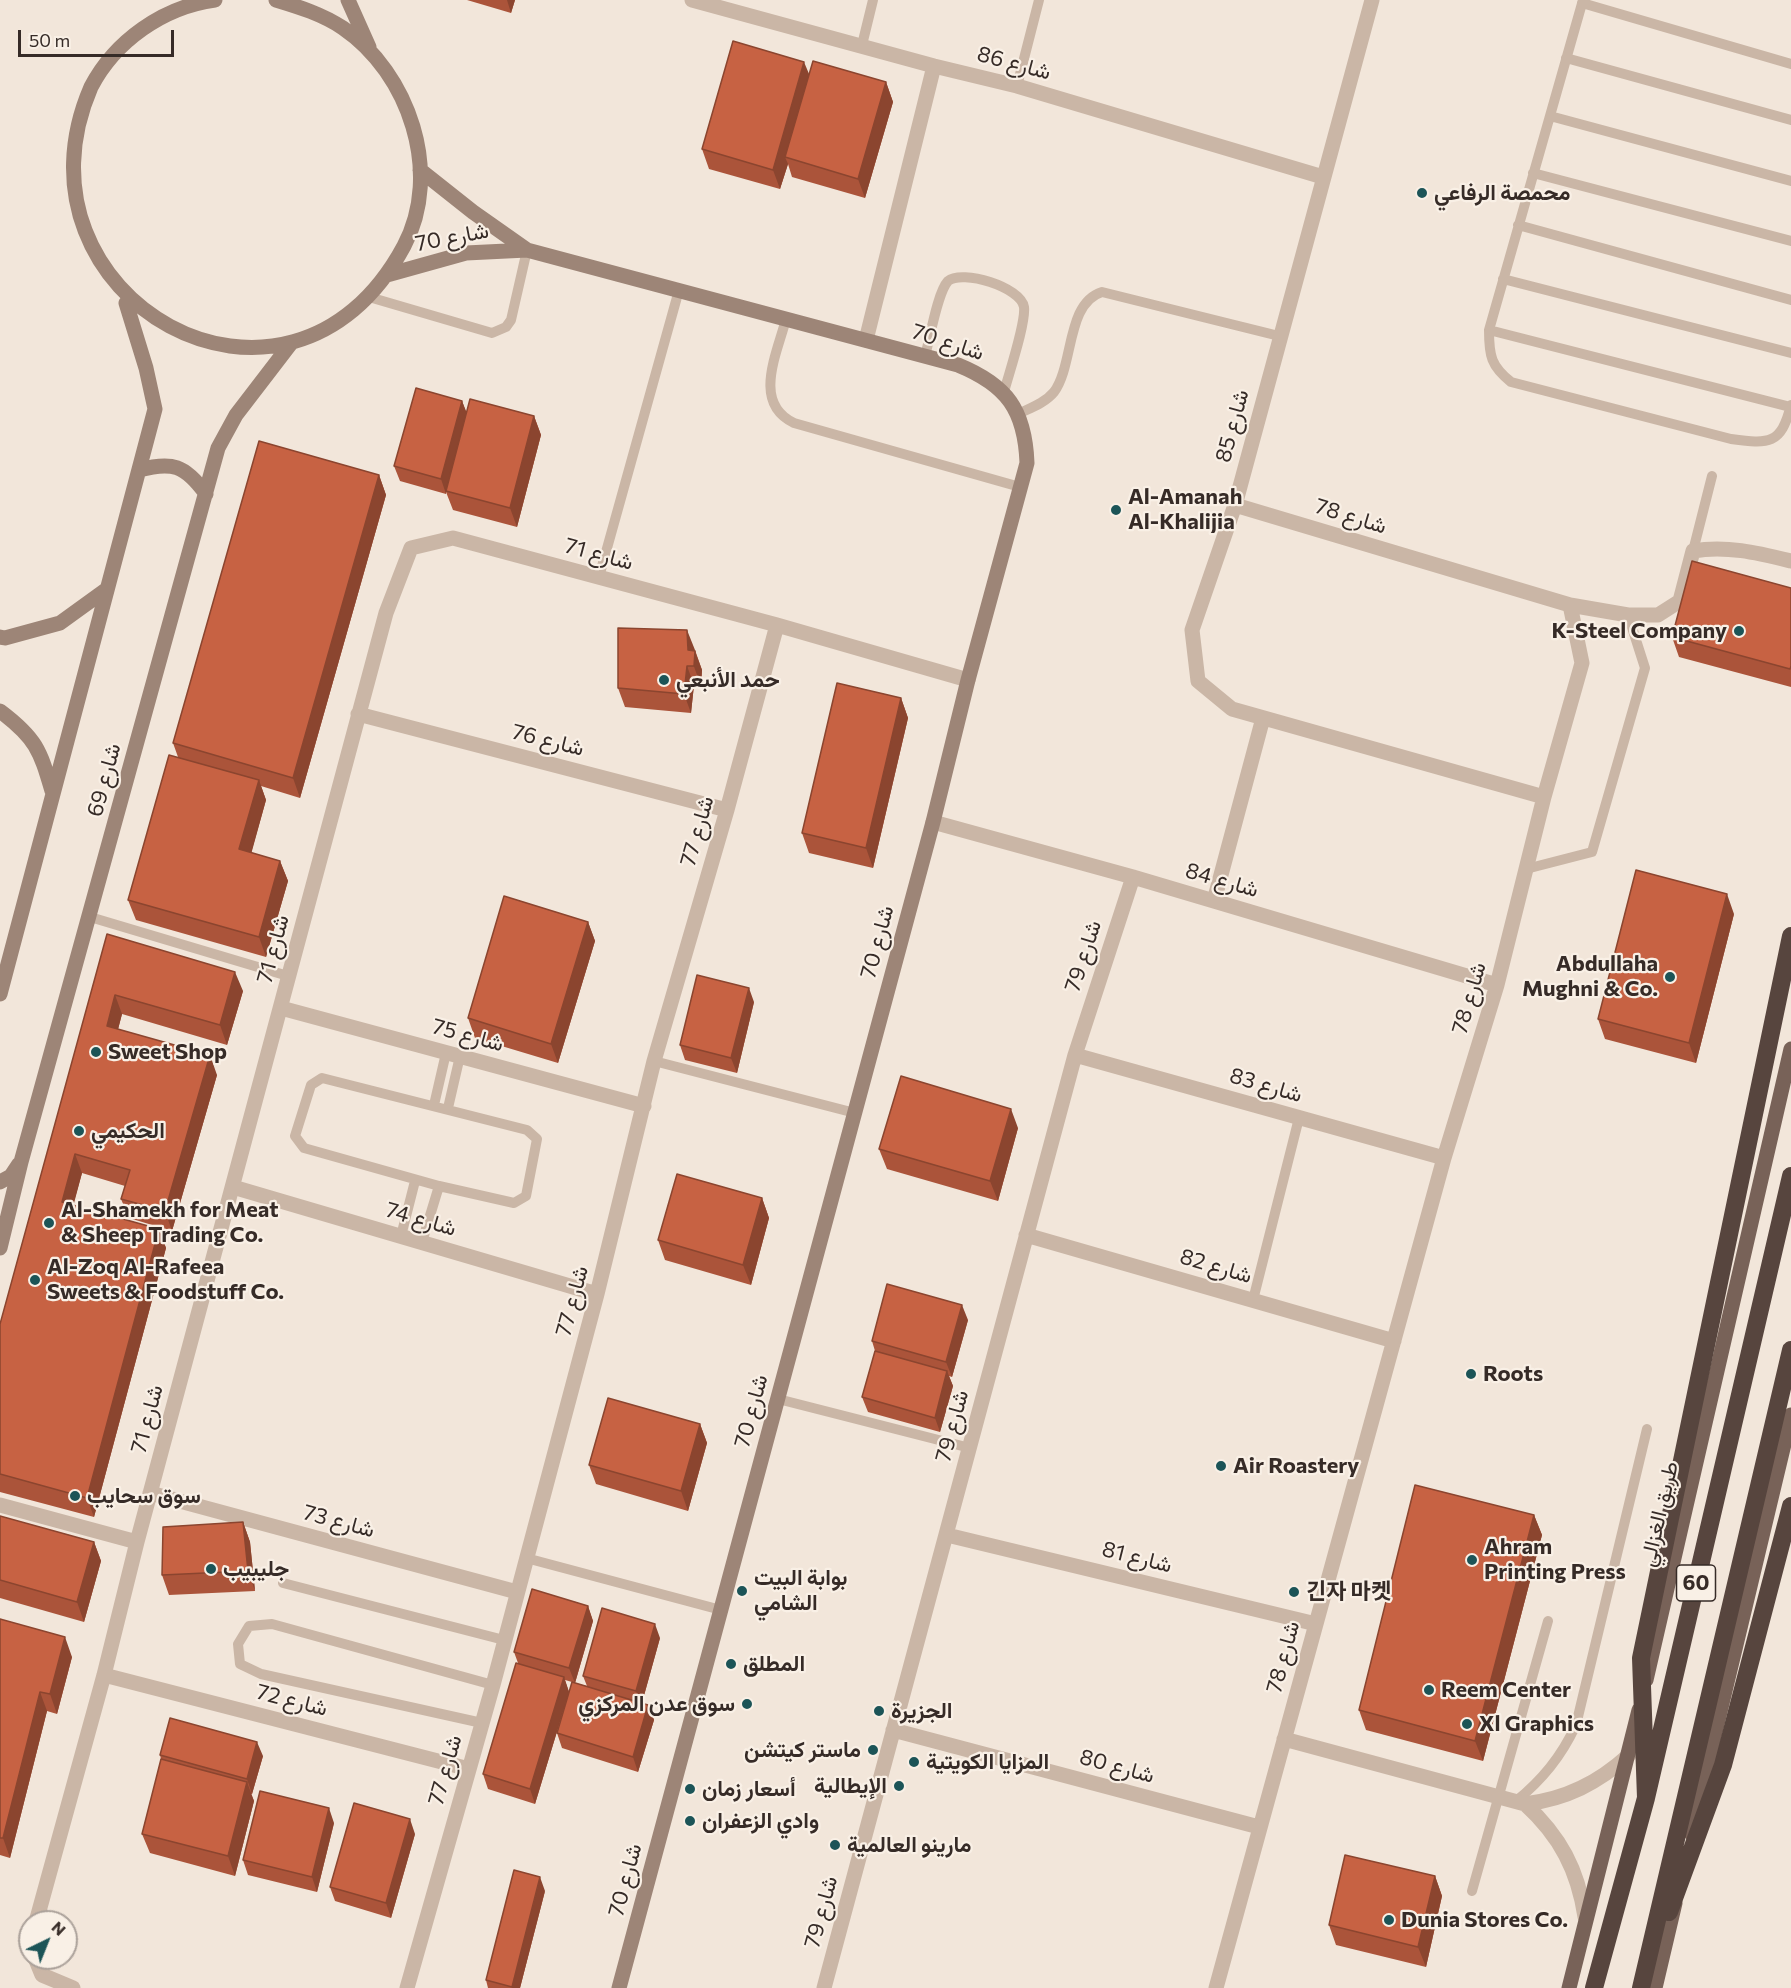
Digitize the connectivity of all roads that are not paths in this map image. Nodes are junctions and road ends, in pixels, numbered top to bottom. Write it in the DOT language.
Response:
graph roads {
  1 [pos="276,0"];
  2 [pos="348,0"];
  3 [pos="692,0"];
  4 [pos="873,0"];
  5 [pos="1039,0"];
  6 [pos="1372,0"];
  7 [pos="206,1"];
  8 [pos="1582,2"];
  9 [pos="862,45"];
  10 [pos="372,52"];
  11 [pos="1566,58"];
  12 [pos="1791,63"];
  13 [pos="933,66"];
  14 [pos="1017,86"];
  15 [pos="1550,116"];
  16 [pos="1791,120"];
  17 [pos="420,170"];
  18 [pos="1533,173"];
  19 [pos="1323,177"];
  20 [pos="1791,181"];
  21 [pos="1518,225"];
  22 [pos="1791,241"];
  23 [pos="527,250"];
  24 [pos="387,275"];
  25 [pos="1503,279"];
  26 [pos="679,290"];
  27 [pos="369,297"];
  28 [pos="1791,300"];
  29 [pos="126,303"];
  30 [pos="786,319"];
  31 [pos="1489,330"];
  32 [pos="1279,336"];
  33 [pos="866,340"];
  34 [pos="292,342"];
  35 [pos="1791,353"];
  36 [pos="926,356"];
  37 [pos="1004,392"];
  38 [pos="1791,406"];
  39 [pos="1018,414"];
  40 [pos="139,470"];
  41 [pos="1712,476"];
  42 [pos="1020,487"];
  43 [pos="206,494"];
  44 [pos="1235,505"];
  45 [pos="1693,550"];
  46 [pos="1791,561"];
  47 [pos="600,578"];
  48 [pos="107,590"];
  49 [pos="1570,605"];
  50 [pos="1628,615"];
  51 [pos="777,625"];
  52 [pos="0,637"];
  53 [pos="968,680"];
  54 [pos="0,711"];
  55 [pos="358,714"];
  56 [pos="1263,718"];
  57 [pos="53,794"];
  58 [pos="1544,797"];
  59 [pos="727,810"];
  60 [pos="933,822"];
  61 [pos="1526,869"];
  62 [pos="1133,877"];
  63 [pos="1214,901"];
  64 [pos="90,917"];
  65 [pos="1791,936"];
  66 [pos="288,976"];
  67 [pos="1497,985"];
  68 [pos="0,994"];
  69 [pos="280,1008"];
  70 [pos="1791,1049"];
  71 [pos="453,1054"];
  72 [pos="1075,1055"];
  73 [pos="654,1060"];
  74 [pos="434,1105"];
  75 [pos="644,1106"];
  76 [pos="448,1108"];
  77 [pos="855,1113"];
  78 [pos="1299,1118"];
  79 [pos="1444,1158"];
  80 [pos="21,1162"];
  81 [pos="1791,1176"];
  82 [pos="415,1181"];
  83 [pos="0,1182"];
  84 [pos="439,1186"];
  85 [pos="233,1187"];
  86 [pos="1026,1235"];
  87 [pos="401,1236"];
  88 [pos="422,1242"];
  89 [pos="0,1248"];
  90 [pos="597,1294"];
  91 [pos="1253,1300"];
  92 [pos="1394,1341"];
  93 [pos="1791,1350"];
  94 [pos="778,1399"];
  95 [pos="1791,1415"];
  96 [pos="1647,1429"];
  97 [pos="970,1448"];
  98 [pos="150,1493"];
  99 [pos="0,1505"];
  100 [pos="1791,1506"];
  101 [pos="947,1535"];
  102 [pos="137,1542"];
  103 [pos="526,1558"];
  104 [pos="283,1583"];
  105 [pos="517,1592"];
  106 [pos="721,1610"];
  107 [pos="1548,1621"];
  108 [pos="1316,1624"];
  109 [pos="504,1640"];
  110 [pos="104,1675"];
  111 [pos="493,1685"];
  112 [pos="482,1723"];
  113 [pos="893,1730"];
  114 [pos="1284,1739"];
  115 [pos="1629,1755"];
  116 [pos="469,1768"];
  117 [pos="1499,1797"];
  118 [pos="1646,1798"];
  119 [pos="1520,1803"];
  120 [pos="1259,1827"];
  121 [pos="1472,1891"];
  122 [pos="39,1910"];
  123 [pos="1585,1917"];
  124 [pos="1645,1968"];
  125 [pos="40,1970"];
  126 [pos="73,1988"];
  127 [pos="407,1988"];
  128 [pos="619,1988"];
  129 [pos="824,1988"];
  130 [pos="1216,1988"];
  131 [pos="1569,1988"];
  132 [pos="1594,1988"];
  133 [pos="1641,1988"];
  134 [pos="1655,1988"];
  1 -- 10 [label="street"];
  2 -- 10 [label="street"];
  3 -- 9 [label="street, شارع 86"];
  4 -- 9 [label="lane"];
  5 -- 14 [label="lane"];
  6 -- 19 [label="street, شارع 85"];
  7 -- 29 [label="street"];
  8 -- 11 [label="lane"];
  8 -- 12 [label="lane"];
  9 -- 13 [label="street, شارع 86"];
  10 -- 17 [label="street"];
  11 -- 15 [label="lane"];
  11 -- 16 [label="lane"];
  13 -- 14 [label="street, شارع 86"];
  13 -- 33 [label="street"];
  14 -- 19 [label="street, شارع 86"];
  15 -- 18 [label="lane"];
  15 -- 20 [label="lane"];
  17 -- 23 [label="street, شارع 70"];
  17 -- 24 [label="street"];
  18 -- 21 [label="lane"];
  18 -- 22 [label="lane"];
  19 -- 32 [label="street, شارع 85"];
  21 -- 25 [label="lane"];
  21 -- 28 [label="lane"];
  23 -- 24 [label="street, شارع 70"];
  23 -- 26 [label="street, شارع 70"];
  23 -- 27 [label="lane"];
  24 -- 27 [label="street"];
  25 -- 31 [label="lane"];
  25 -- 35 [label="lane"];
  26 -- 30 [label="street, شارع 70"];
  26 -- 47 [label="lane"];
  27 -- 34 [label="street"];
  29 -- 34 [label="street"];
  29 -- 40 [label="street, شارع 69"];
  30 -- 33 [label="street, شارع 70"];
  30 -- 42 [label="lane"];
  31 -- 38 [label="lane"];
  31 -- 38 [label="lane"];
  32 -- 39 [label="lane"];
  32 -- 44 [label="street, شارع 85"];
  33 -- 36 [label="street, شارع 70"];
  34 -- 43 [label="street, شارع 69"];
  36 -- 37 [label="street, شارع 70"];
  36 -- 37 [label="lane"];
  37 -- 39 [label="street, شارع 70"];
  39 -- 42 [label="street, شارع 70"];
  40 -- 43 [label="street"];
  40 -- 48 [label="street, شارع 69"];
  41 -- 45 [label="lane"];
  42 -- 53 [label="street, شارع 70"];
  43 -- 64 [label="street, شارع 69"];
  44 -- 49 [label="street, شارع 78"];
  44 -- 56 [label="street, شارع 85"];
  45 -- 46 [label="street"];
  45 -- 50 [label="street"];
  47 -- 51 [label="street, شارع 71"];
  47 -- 55 [label="street, شارع 71"];
  48 -- 52 [label="street"];
  48 -- 57 [label="street, شارع 69"];
  49 -- 50 [label="street"];
  49 -- 58 [label="street, شارع 78"];
  50 -- 61 [label="lane"];
  51 -- 53 [label="street, شارع 71"];
  51 -- 59 [label="street, شارع 77"];
  53 -- 60 [label="street, شارع 70"];
  54 -- 57 [label="street"];
  55 -- 59 [label="street, شارع 76"];
  55 -- 66 [label="street, شارع 71"];
  56 -- 58 [label="street, شارع 85"];
  56 -- 63 [label="street"];
  57 -- 68 [label="street, شارع 69"];
  58 -- 61 [label="street, شارع 78"];
  59 -- 73 [label="street, شارع 77"];
  60 -- 62 [label="street, شارع 84"];
  60 -- 77 [label="street, شارع 70"];
  61 -- 67 [label="street, شارع 78"];
  62 -- 63 [label="street, شارع 84"];
  62 -- 72 [label="street, شارع 79"];
  63 -- 67 [label="street, شارع 84"];
  64 -- 66 [label="lane"];
  64 -- 80 [label="street, شارع 69"];
  65 -- 118 [label="highway"];
  66 -- 69 [label="street, شارع 71"];
  67 -- 79 [label="street, شارع 78"];
  69 -- 71 [label="street, شارع 75"];
  69 -- 85 [label="street, شارع 71"];
  70 -- 115 [label="main road, طريق الغزالي"];
  71 -- 74 [label="lane"];
  71 -- 75 [label="street, شارع 75"];
  71 -- 76 [label="lane"];
  72 -- 78 [label="street, شارع 83"];
  72 -- 86 [label="street, شارع 79"];
  73 -- 75 [label="street, شارع 77"];
  73 -- 77 [label="lane"];
  74 -- 76 [label="lane"];
  74 -- 82 [label="lane"];
  75 -- 90 [label="street, شارع 77"];
  76 -- 84 [label="lane"];
  77 -- 94 [label="street, شارع 70"];
  78 -- 79 [label="street, شارع 83"];
  78 -- 91 [label="lane"];
  79 -- 92 [label="street, شارع 78"];
  80 -- 83 [label="street"];
  80 -- 89 [label="street, شارع 69"];
  81 -- 118 [label="highway, 60"];
  82 -- 84 [label="lane"];
  82 -- 87 [label="lane"];
  84 -- 88 [label="lane"];
  85 -- 87 [label="street, شارع 74"];
  85 -- 98 [label="street, شارع 71"];
  86 -- 91 [label="street, شارع 82"];
  86 -- 97 [label="street, شارع 79"];
  87 -- 88 [label="street, شارع 74"];
  88 -- 90 [label="street, شارع 74"];
  90 -- 103 [label="street, شارع 77"];
  91 -- 92 [label="street, شارع 82"];
  92 -- 108 [label="street, شارع 78"];
  93 -- 124 [label="highway, 60"];
  94 -- 97 [label="lane"];
  94 -- 106 [label="street, شارع 70"];
  95 -- 134 [label="main road"];
  96 -- 119 [label="lane"];
  97 -- 101 [label="street, شارع 79"];
  98 -- 102 [label="street, شارع 71"];
  98 -- 105 [label="street, شارع 73"];
  99 -- 102 [label="street"];
  100 -- 124 [label="highway"];
  101 -- 108 [label="street, شارع 81"];
  101 -- 113 [label="street, شارع 79"];
  102 -- 110 [label="street, شارع 71"];
  103 -- 105 [label="street, شارع 77"];
  103 -- 106 [label="lane"];
  104 -- 109 [label="lane"];
  105 -- 109 [label="street, شارع 77"];
  106 -- 128 [label="street, شارع 70"];
  107 -- 117 [label="lane"];
  108 -- 114 [label="street, شارع 78"];
  109 -- 111 [label="street, شارع 77"];
  110 -- 116 [label="street, شارع 72"];
  110 -- 122 [label="street, شارع 71"];
  111 -- 112 [label="street, شارع 77"];
  111 -- 112 [label="lane"];
  112 -- 116 [label="street, شارع 77"];
  113 -- 120 [label="street, شارع 80"];
  113 -- 129 [label="street, شارع 79"];
  114 -- 117 [label="street"];
  114 -- 120 [label="street, شارع 78"];
  115 -- 119 [label="street"];
  115 -- 123 [label="main road, طريق الغزالي"];
  116 -- 127 [label="street, شارع 77"];
  117 -- 119 [label="street"];
  117 -- 121 [label="lane"];
  118 -- 132 [label="highway, 60"];
  119 -- 123 [label="street"];
  120 -- 130 [label="street, شارع 78"];
  123 -- 131 [label="main road, طريق الغزالي"];
  124 -- 133 [label="highway, 60"];
  125 -- 126 [label="street"];
}
